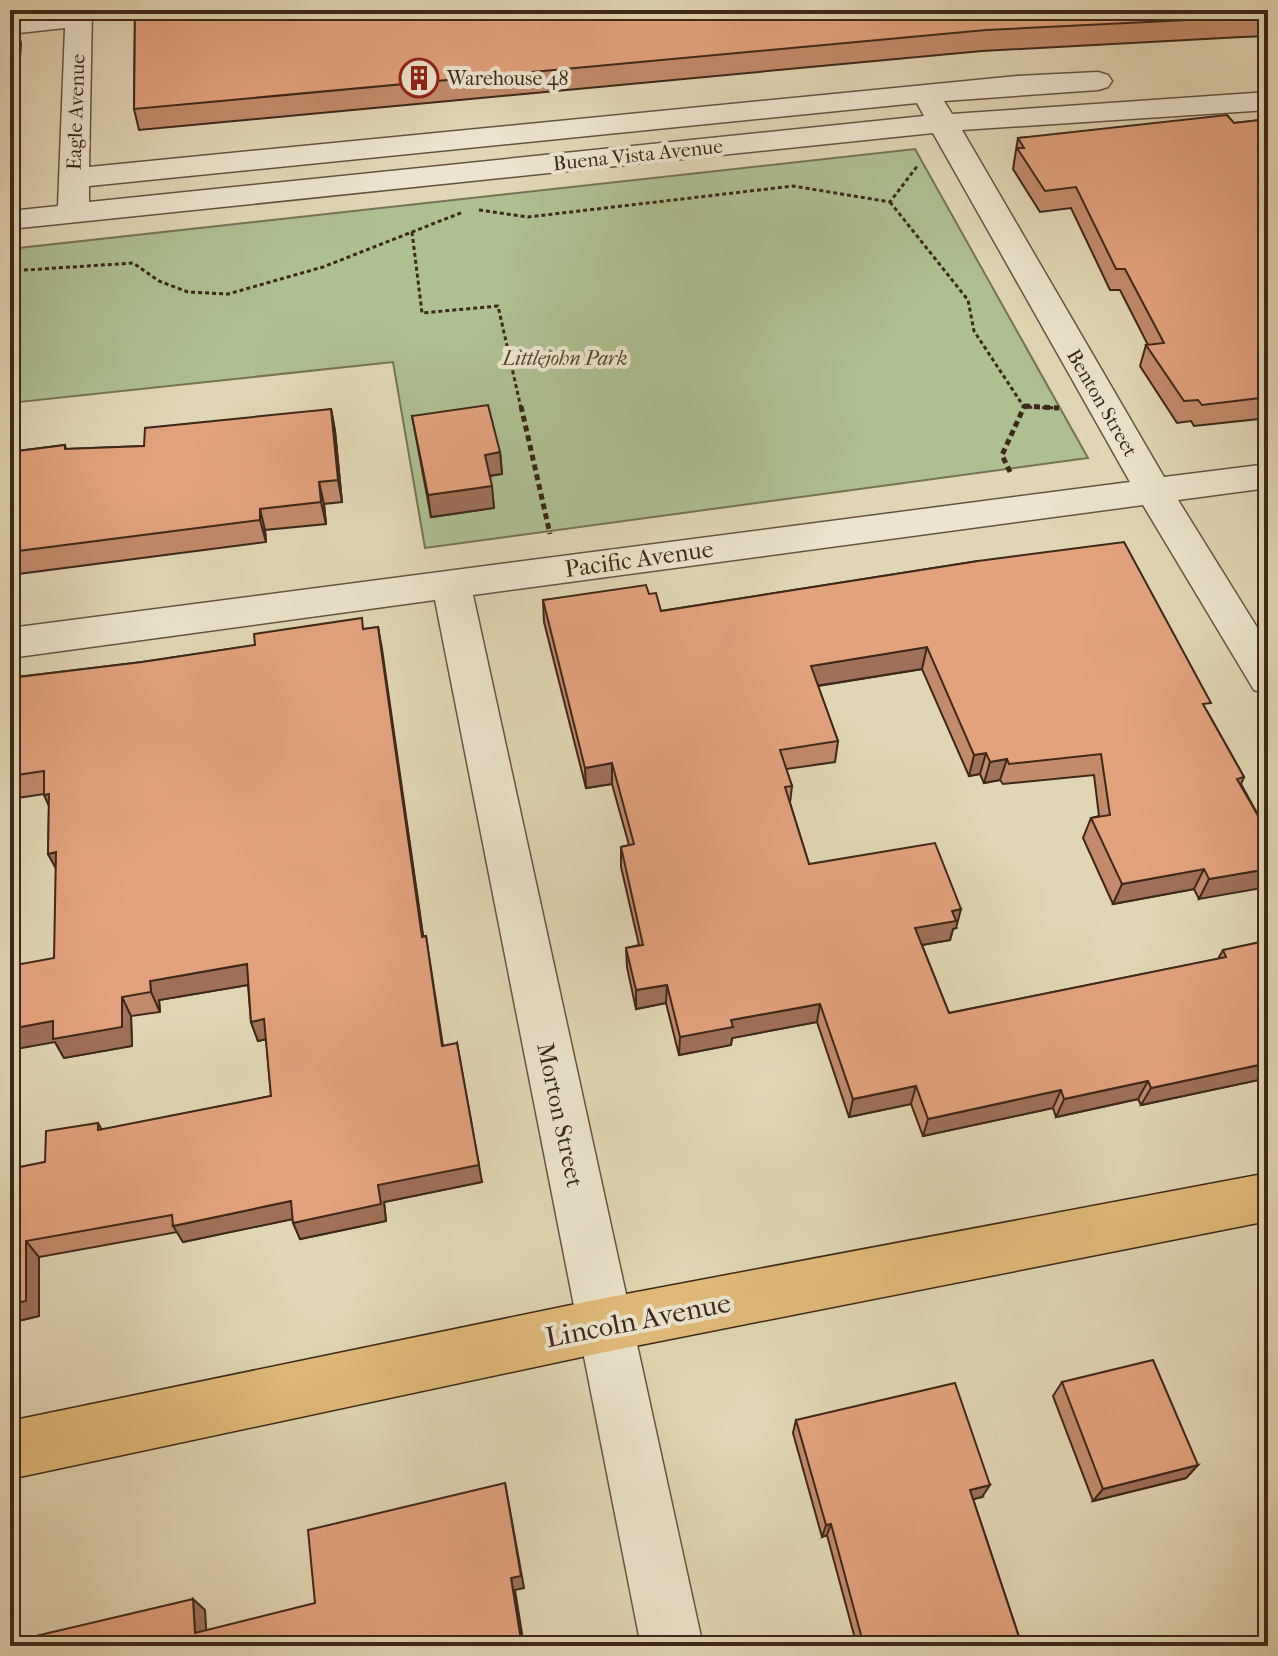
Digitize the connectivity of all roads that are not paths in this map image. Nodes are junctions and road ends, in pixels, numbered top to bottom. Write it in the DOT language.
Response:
graph roads {
  1 [pos="79,15"];
  2 [pos="10,26"];
  3 [pos="1127,79"];
  4 [pos="926,94"];
  5 [pos="1268,101"];
  6 [pos="941,123"];
  7 [pos="74,178"];
  8 [pos="72,215"];
  9 [pos="10,220"];
  10 [pos="1268,476"];
  11 [pos="1152,489"];
  12 [pos="451,584"];
  13 [pos="10,643"];
  14 [pos="1268,679"];
  15 [pos="1268,1197"];
  16 [pos="605,1325"];
  17 [pos="10,1450"];
  18 [pos="672,1646"];
  1 -- 2 [label="street"];
  1 -- 7 [label="street, Eagle Avenue"];
  3 -- 4 [label="street"];
  4 -- 6 [label="street, Benton Street"];
  4 -- 7 [label="street"];
  5 -- 6 [label="street, Buena Vista Avenue"];
  6 -- 8 [label="street, Buena Vista Avenue"];
  6 -- 11 [label="street, Benton Street"];
  7 -- 8 [label="street, Eagle Avenue"];
  8 -- 9 [label="street, Buena Vista Avenue"];
  10 -- 11 [label="street, Pacific Avenue"];
  11 -- 12 [label="street, Pacific Avenue"];
  11 -- 14 [label="street, Benton Street"];
  12 -- 13 [label="street, Pacific Avenue"];
  12 -- 16 [label="street, Morton Street"];
  15 -- 16 [label="main road, Lincoln Avenue"];
  16 -- 17 [label="main road, Lincoln Avenue"];
  16 -- 18 [label="street, Morton Street"];
}
